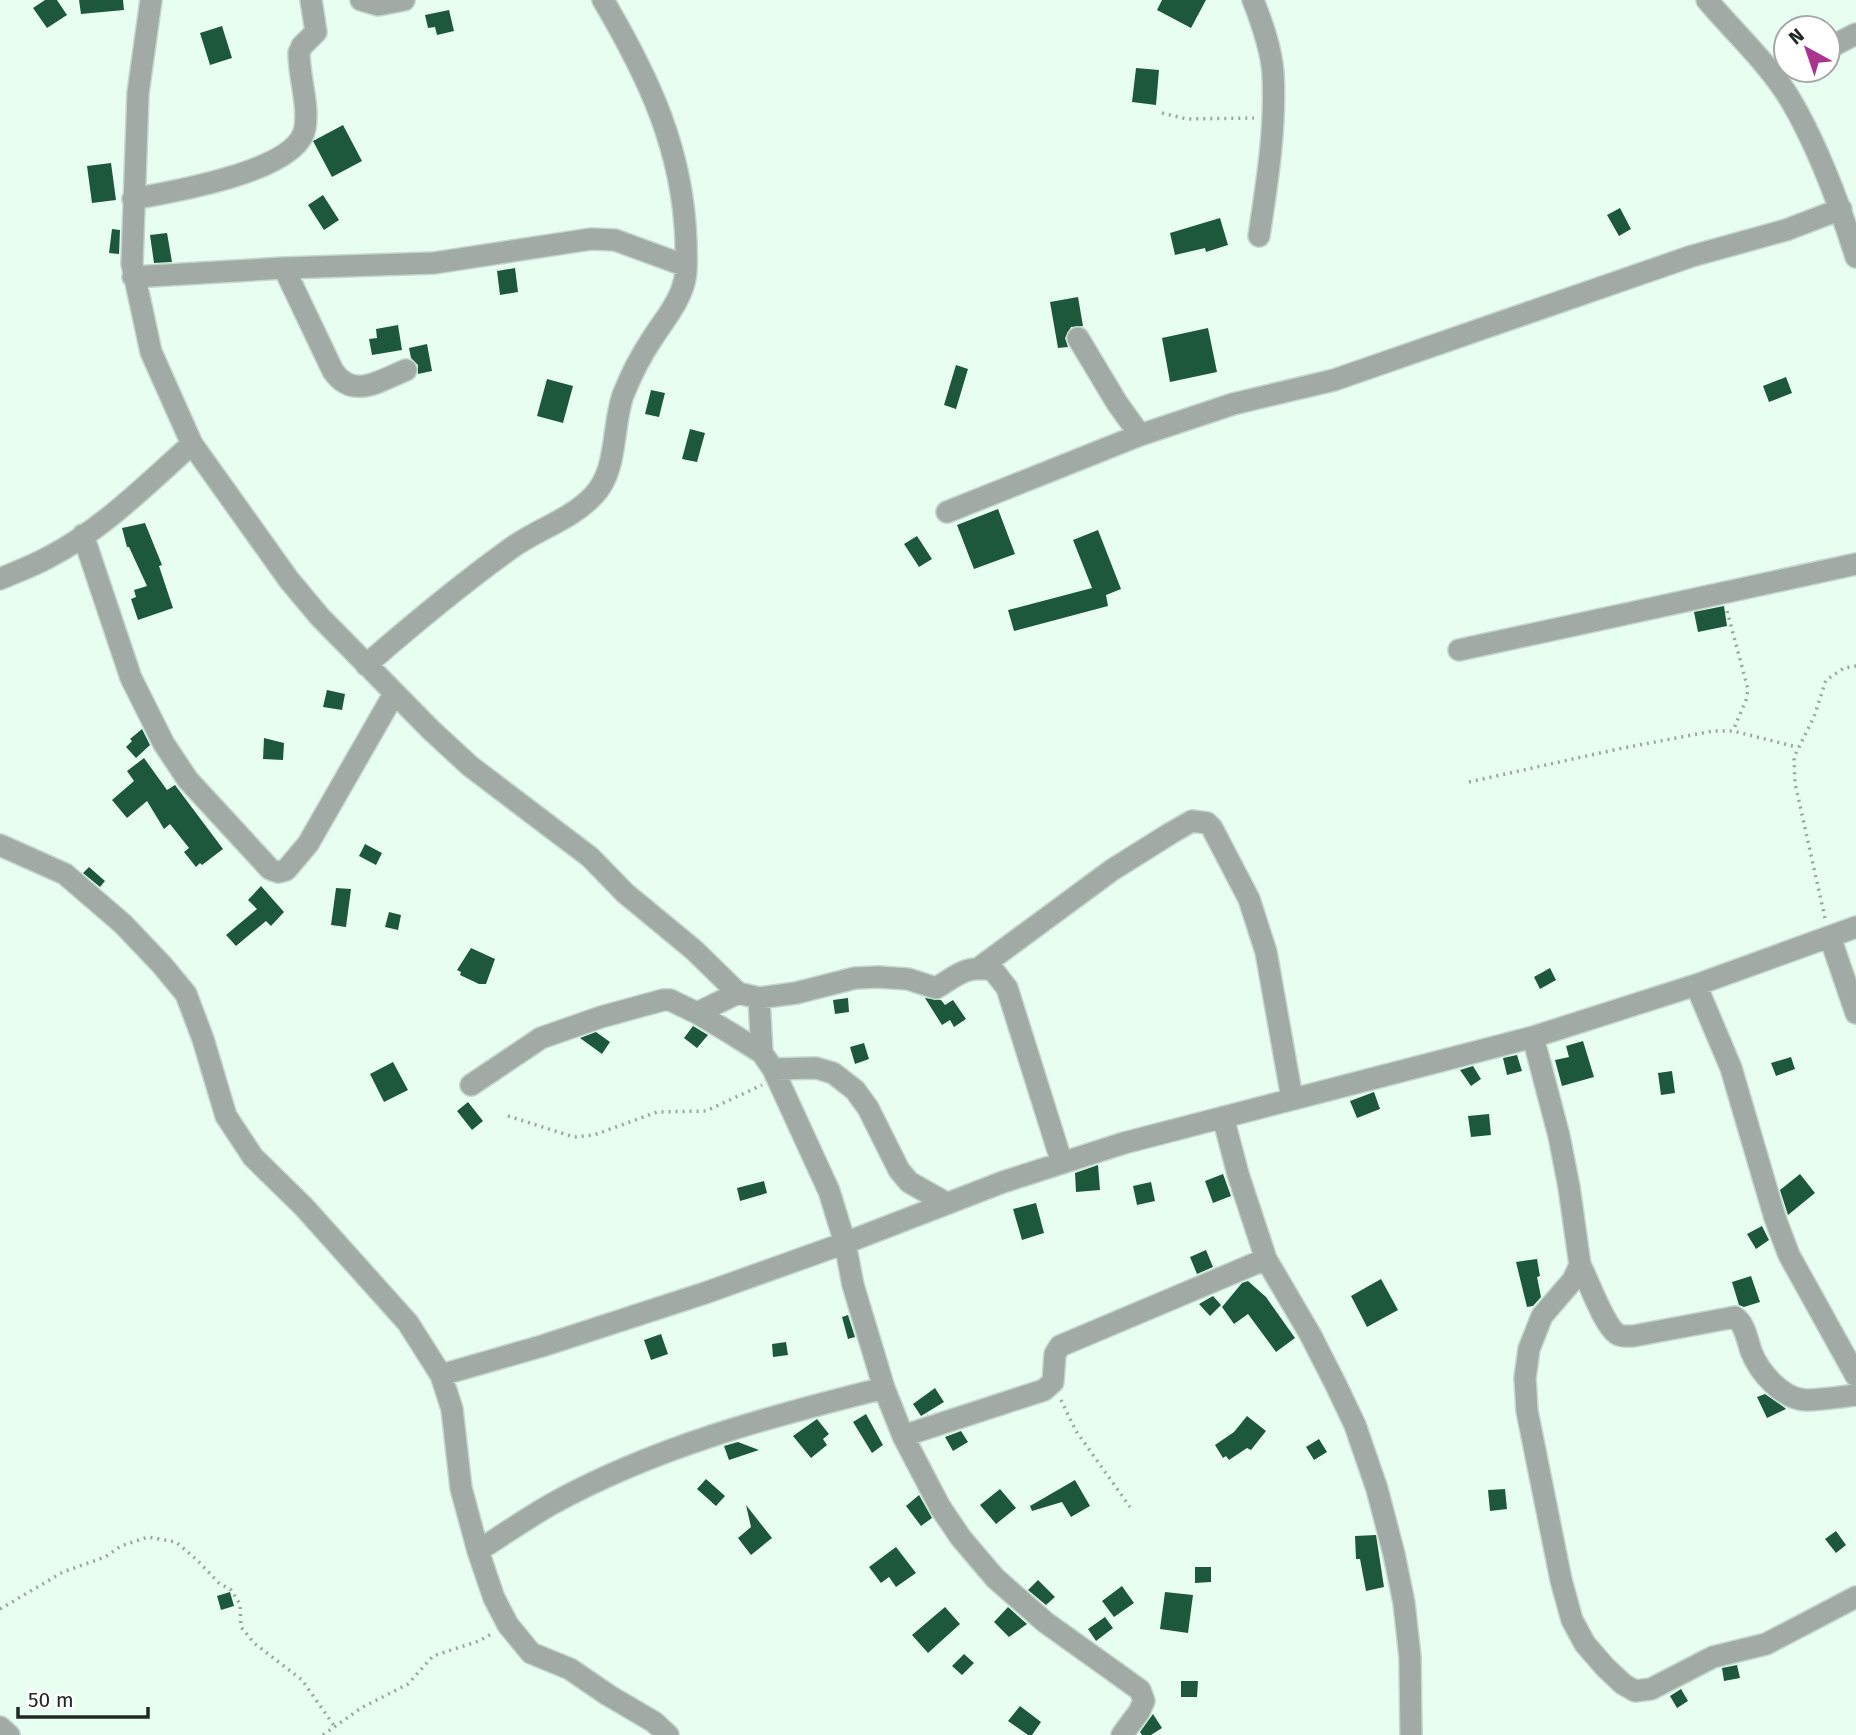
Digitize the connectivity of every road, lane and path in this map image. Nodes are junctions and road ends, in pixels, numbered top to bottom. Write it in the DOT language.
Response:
graph roads {
  1 [pos="151,0"];
  2 [pos="311,0"];
  3 [pos="361,0"];
  4 [pos="404,0"];
  5 [pos="604,0"];
  6 [pos="1253,0"];
  7 [pos="1707,0"];
  8 [pos="1772,65"];
  9 [pos="1784,84"];
  10 [pos="1162,113"];
  11 [pos="1273,116"];
  12 [pos="133,199"];
  13 [pos="1841,209"];
  14 [pos="1259,236"];
  15 [pos="1856,257"];
  16 [pos="686,266"];
  17 [pos="284,268"];
  18 [pos="133,277"];
  19 [pos="1078,338"];
  20 [pos="406,370"];
  21 [pos="1140,435"];
  22 [pos="192,444"];
  23 [pos="947,512"];
  24 [pos="83,535"];
  25 [pos="1856,564"];
  26 [pos="0,579"];
  27 [pos="1721,593"];
  28 [pos="1459,650"];
  29 [pos="366,665"];
  30 [pos="1856,666"];
  31 [pos="394,694"];
  32 [pos="1732,731"];
  33 [pos="1797,747"];
  34 [pos="1469,782"];
  35 [pos="0,845"];
  36 [pos="1856,927"];
  37 [pos="1830,937"];
  38 [pos="979,968"];
  39 [pos="1696,985"];
  40 [pos="738,993"];
  41 [pos="759,998"];
  42 [pos="697,1013"];
  43 [pos="1856,1013"];
  44 [pos="1533,1037"];
  45 [pos="771,1067"];
  46 [pos="471,1085"];
  47 [pos="1292,1098"];
  48 [pos="508,1116"];
  49 [pos="1223,1117"];
  50 [pos="1062,1163"];
  51 [pos="946,1203"];
  52 [pos="845,1243"];
  53 [pos="1266,1259"];
  54 [pos="1580,1265"];
  55 [pos="1848,1346"];
  56 [pos="440,1375"];
  57 [pos="1856,1376"];
  58 [pos="1053,1382"];
  59 [pos="884,1388"];
  60 [pos="1856,1395"];
  61 [pos="903,1436"];
  62 [pos="1130,1507"];
  63 [pos="478,1551"];
  64 [pos="1856,1597"];
  65 [pos="0,1609"];
  66 [pos="508,1625"];
  67 [pos="0,1727"];
  68 [pos="335,1727"];
  69 [pos="9,1735"];
  70 [pos="323,1735"];
  71 [pos="668,1735"];
  72 [pos="1122,1735"];
  73 [pos="1411,1735"];
  1 -- 12 [label="street"];
  2 -- 12 [label="street"];
  3 -- 4 [label="street"];
  5 -- 16 [label="street"];
  6 -- 11 [label="street"];
  7 -- 8 [label="street"];
  9 -- 13 [label="street"];
  10 -- 11 [label="path"];
  11 -- 14 [label="street"];
  12 -- 18 [label="street"];
  13 -- 15 [label="street"];
  13 -- 21 [label="street"];
  16 -- 17 [label="street"];
  16 -- 29 [label="street"];
  17 -- 18 [label="street"];
  17 -- 20 [label="street"];
  18 -- 22 [label="street"];
  19 -- 21 [label="street"];
  21 -- 23 [label="street"];
  22 -- 24 [label="street"];
  22 -- 29 [label="street"];
  24 -- 26 [label="street"];
  24 -- 31 [label="street"];
  25 -- 27 [label="street"];
  27 -- 28 [label="street"];
  27 -- 32 [label="path"];
  29 -- 31 [label="street"];
  30 -- 33 [label="path"];
  31 -- 40 [label="street"];
  32 -- 33 [label="path"];
  32 -- 34 [label="path"];
  33 -- 37 [label="path"];
  35 -- 56 [label="street"];
  36 -- 37 [label="street"];
  37 -- 39 [label="street"];
  37 -- 43 [label="street"];
  38 -- 41 [label="street"];
  38 -- 47 [label="street"];
  38 -- 50 [label="street"];
  39 -- 44 [label="street"];
  39 -- 55 [label="street"];
  40 -- 41 [label="street"];
  40 -- 42 [label="street"];
  41 -- 45 [label="street"];
  42 -- 45 [label="street"];
  42 -- 46 [label="street"];
  44 -- 47 [label="street"];
  44 -- 54 [label="street"];
  45 -- 48 [label="path"];
  45 -- 51 [label="street"];
  45 -- 52 [label="street"];
  47 -- 49 [label="street"];
  49 -- 50 [label="street"];
  49 -- 53 [label="street"];
  50 -- 51 [label="street"];
  51 -- 52 [label="street"];
  52 -- 56 [label="street"];
  52 -- 59 [label="street"];
  53 -- 58 [label="street"];
  53 -- 73 [label="street"];
  54 -- 60 [label="street"];
  54 -- 64 [label="street"];
  55 -- 57 [label="street"];
  56 -- 63 [label="street"];
  58 -- 61 [label="street"];
  58 -- 62 [label="path"];
  59 -- 61 [label="street"];
  59 -- 63 [label="street"];
  61 -- 72 [label="street"];
  63 -- 66 [label="street"];
  65 -- 68 [label="path"];
  66 -- 68 [label="path"];
  66 -- 71 [label="street"];
  67 -- 69 [label="street"];
  68 -- 70 [label="path"];
}
